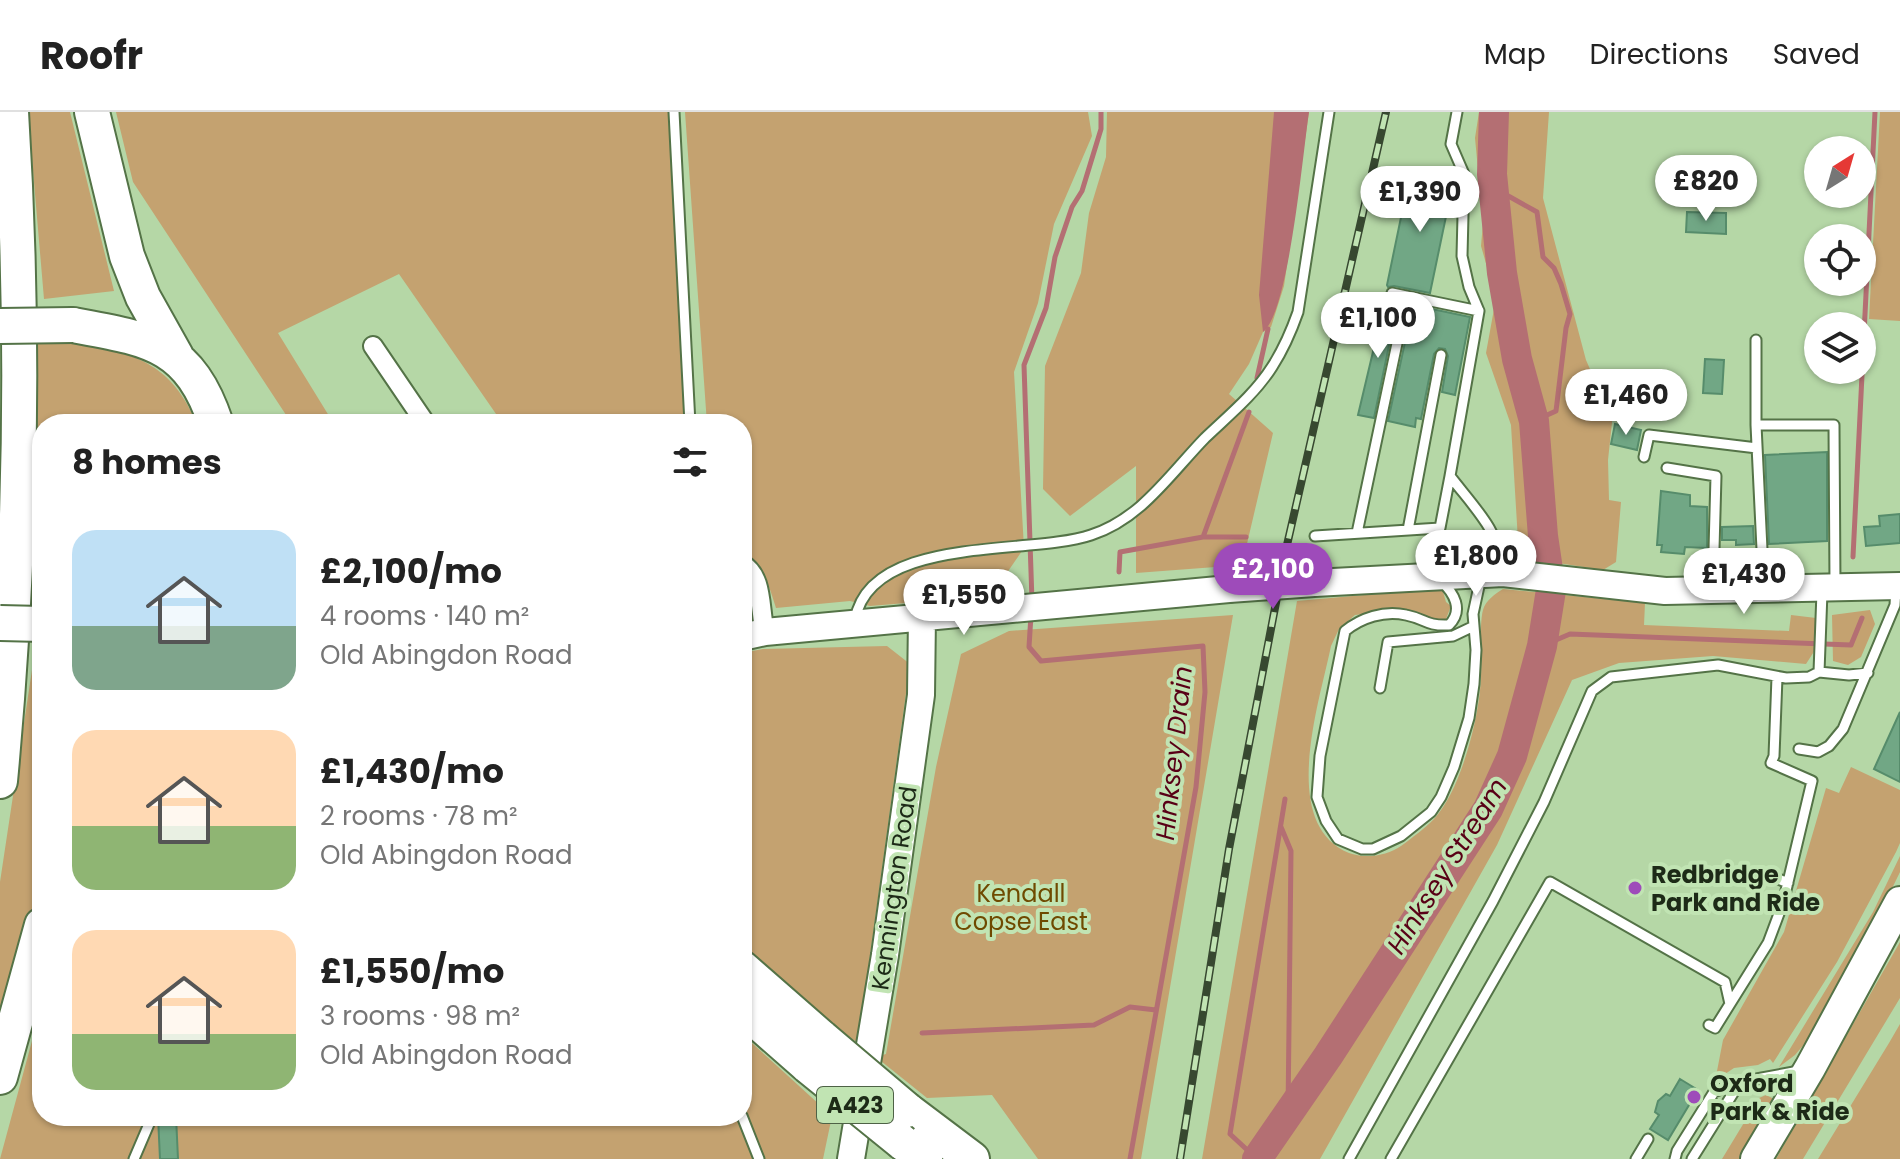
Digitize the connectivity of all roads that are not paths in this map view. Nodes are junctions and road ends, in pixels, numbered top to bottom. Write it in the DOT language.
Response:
graph roads {
  1 [pos="11,112"];
  2 [pos="92,112"];
  3 [pos="674,112"];
  4 [pos="1329,112"];
  5 [pos="1457,112"];
  6 [pos="1392,293"];
  7 [pos="1407,296"];
  8 [pos="1479,311"];
  9 [pos="0,326"];
  10 [pos="1756,340"];
  11 [pos="373,346"];
  12 [pos="1441,355"];
  13 [pos="186,367"];
  14 [pos="211,414"];
  15 [pos="230,414"];
  16 [pos="419,414"];
  17 [pos="689,414"];
  18 [pos="1756,425"];
  19 [pos="1757,448"];
  20 [pos="1644,457"];
  21 [pos="1667,468"];
  22 [pos="1450,476"];
  23 [pos="1408,530"];
  24 [pos="1357,533"];
  25 [pos="1315,536"];
  26 [pos="752,573"];
  27 [pos="1500,573"];
  28 [pos="1433,576"];
  29 [pos="1898,585"];
  30 [pos="1829,588"];
  31 [pos="1717,591"];
  32 [pos="1760,591"];
  33 [pos="922,616"];
  34 [pos="0,623"];
  35 [pos="32,624"];
  36 [pos="855,624"];
  37 [pos="1449,625"];
  38 [pos="1474,626"];
  39 [pos="754,634"];
  40 [pos="1453,636"];
  41 [pos="1819,672"];
  42 [pos="1868,673"];
  43 [pos="1777,677"];
  44 [pos="1380,688"];
  45 [pos="1799,749"];
  46 [pos="0,781"];
  47 [pos="1771,876"];
  48 [pos="1788,883"];
  49 [pos="1900,902"];
  50 [pos="32,961"];
  51 [pos="752,980"];
  52 [pos="1730,1004"];
  53 [pos="752,1014"];
  54 [pos="1709,1025"];
  55 [pos="815,1052"];
  56 [pos="0,1077"];
  57 [pos="1794,1078"];
  58 [pos="1740,1082"];
  59 [pos="148,1126"];
  60 [pos="746,1126"];
  61 [pos="1648,1139"];
  62 [pos="906,1146"];
  63 [pos="134,1159"];
  64 [pos="759,1159"];
  65 [pos="851,1159"];
  66 [pos="972,1159"];
  67 [pos="1349,1159"];
  68 [pos="1391,1159"];
  69 [pos="1636,1159"];
  70 [pos="1675,1159"];
  71 [pos="1692,1159"];
  72 [pos="1756,1159"];
  1 -- 46 [label="highway"];
  2 -- 13 [label="highway"];
  3 -- 17 [label="lane"];
  4 -- 36 [label="lane"];
  5 -- 8 [label="lane"];
  6 -- 7 [label="lane"];
  7 -- 8 [label="lane"];
  7 -- 24 [label="lane"];
  8 -- 22 [label="lane"];
  9 -- 13 [label="highway, bridge"];
  10 -- 18 [label="lane"];
  11 -- 16 [label="street"];
  12 -- 23 [label="lane"];
  13 -- 14 [label="highway"];
  13 -- 15 [label="highway"];
  18 -- 19 [label="lane"];
  18 -- 30 [label="lane"];
  19 -- 20 [label="lane"];
  19 -- 32 [label="lane"];
  21 -- 31 [label="lane"];
  22 -- 23 [label="lane"];
  22 -- 27 [label="lane"];
  23 -- 24 [label="lane"];
  24 -- 25 [label="lane"];
  26 -- 39 [label="street"];
  27 -- 28 [label="street"];
  27 -- 31 [label="street"];
  27 -- 38 [label="lane"];
  28 -- 33 [label="street, bridge"];
  28 -- 37 [label="lane"];
  29 -- 30 [label="street"];
  29 -- 42 [label="lane"];
  30 -- 32 [label="street"];
  30 -- 41 [label="lane"];
  31 -- 32 [label="street"];
  33 -- 36 [label="street"];
  33 -- 65 [label="street, Kennington Road"];
  34 -- 35 [label="highway, bridge"];
  36 -- 39 [label="street"];
  37 -- 38 [label="lane"];
  37 -- 40 [label="lane"];
  38 -- 40 [label="lane"];
  40 -- 44 [label="lane"];
  41 -- 42 [label="lane"];
  41 -- 43 [label="lane"];
  42 -- 45 [label="lane"];
  43 -- 48 [label="lane"];
  43 -- 67 [label="lane"];
  47 -- 48 [label="lane"];
  48 -- 52 [label="lane"];
  49 -- 57 [label="main road"];
  50 -- 56 [label="highway"];
  51 -- 55 [label="highway, A423"];
  52 -- 54 [label="lane"];
  52 -- 68 [label="lane"];
  53 -- 55 [label="highway, A423"];
  55 -- 62 [label="highway, A423, bridge"];
  55 -- 62 [label="highway, A423, bridge"];
  57 -- 58 [label="lane"];
  57 -- 72 [label="main road"];
  58 -- 70 [label="lane"];
  58 -- 71 [label="lane"];
  59 -- 63 [label="lane"];
  60 -- 64 [label="lane"];
  61 -- 69 [label="lane"];
  62 -- 66 [label="highway, A423"];
}
